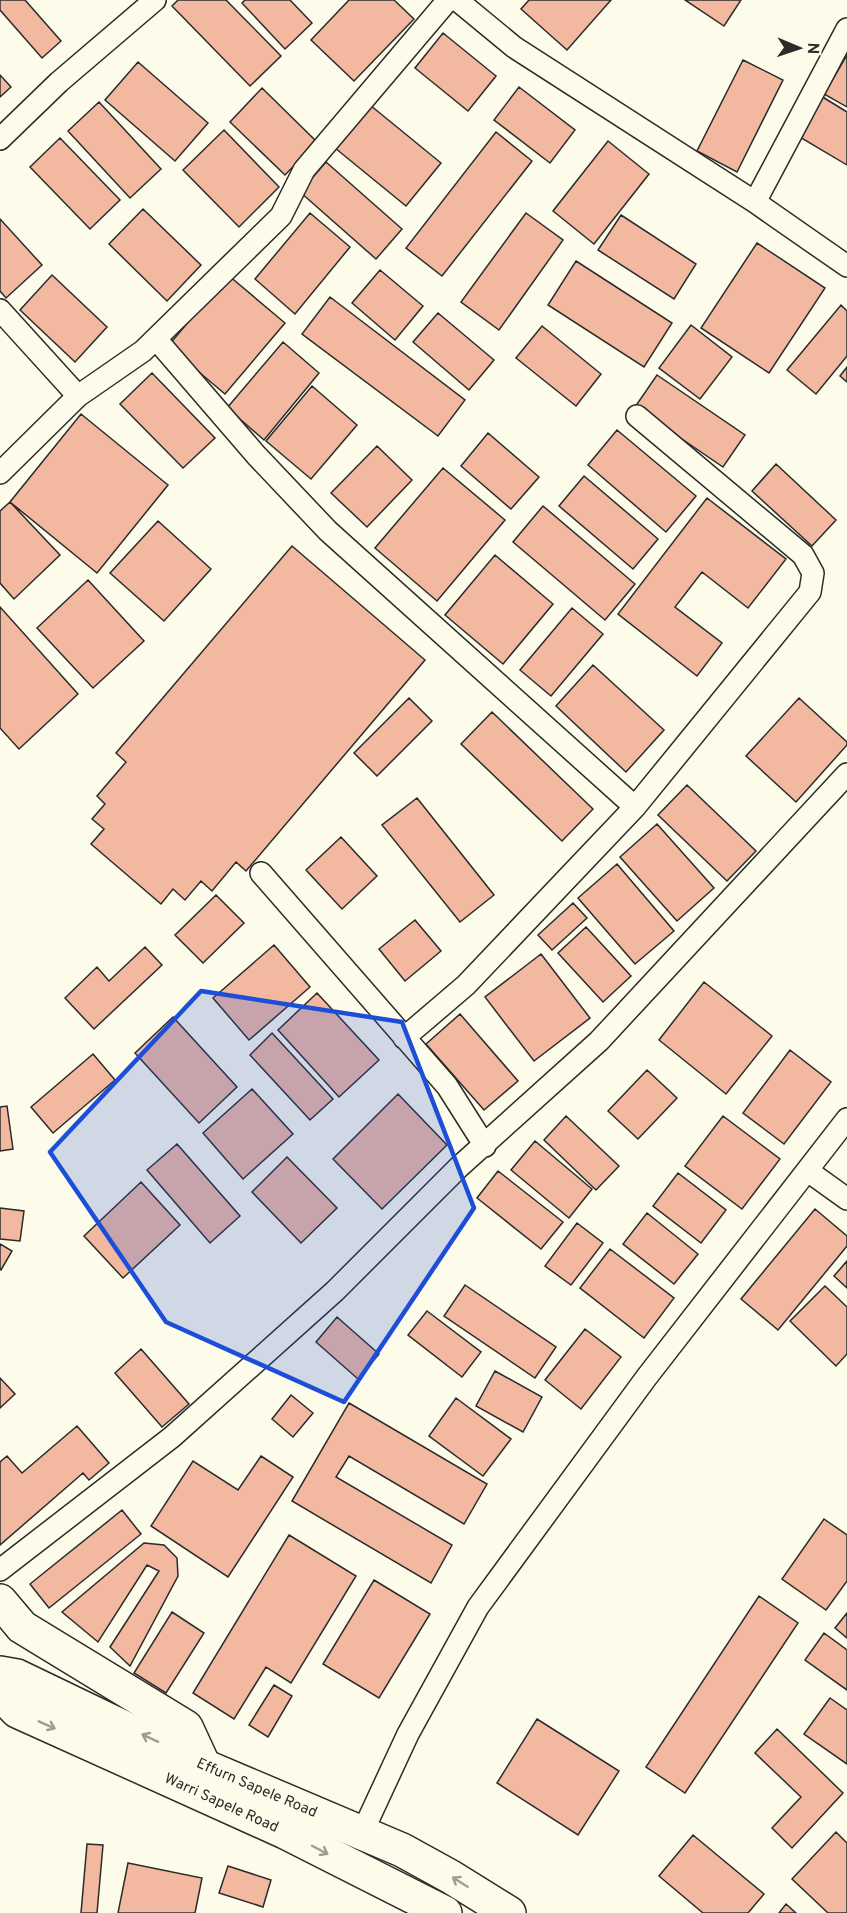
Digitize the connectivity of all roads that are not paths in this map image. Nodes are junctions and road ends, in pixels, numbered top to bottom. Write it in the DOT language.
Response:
graph roads {
  1 [pos="155,0"];
  2 [pos="448,0"];
  3 [pos="457,0"];
  4 [pos="847,29"];
  5 [pos="0,140"];
  6 [pos="755,202"];
  7 [pos="847,266"];
  8 [pos="0,310"];
  9 [pos="156,339"];
  10 [pos="78,396"];
  11 [pos="637,416"];
  12 [pos="0,473"];
  13 [pos="847,774"];
  14 [pos="635,807"];
  15 [pos="261,873"];
  16 [pos="404,1038"];
  17 [pos="847,1119"];
  18 [pos="485,1146"];
  19 [pos="808,1171"];
  20 [pos="847,1199"];
  21 [pos="0,1570"];
  22 [pos="0,1601"];
  23 [pos="0,1673"];
  24 [pos="0,1693"];
  25 [pos="204,1766"];
  26 [pos="292,1818"];
  27 [pos="362,1833"];
  28 [pos="445,1913"];
  29 [pos="509,1913"];
  1 -- 5 [label="street"];
  2 -- 9 [label="street"];
  3 -- 6 [label="street"];
  4 -- 6 [label="street"];
  6 -- 7 [label="street"];
  8 -- 10 [label="street"];
  9 -- 10 [label="street"];
  9 -- 14 [label="street"];
  10 -- 12 [label="street"];
  11 -- 14 [label="street"];
  13 -- 18 [label="street"];
  14 -- 16 [label="street"];
  15 -- 16 [label="street"];
  16 -- 18 [label="street"];
  17 -- 19 [label="street"];
  18 -- 21 [label="street"];
  19 -- 20 [label="street"];
  19 -- 27 [label="street"];
  22 -- 25 [label="highway"];
  25 -- 23 [label="highway, Effurn Sapele Road, one-way"];
  24 -- 26 [label="highway, Warri Sapele Road, one-way"];
  25 -- 26 [label="highway, Effurn Sapele Road"];
  26 -- 27 [label="highway, Effurn Sapele Road"];
  26 -- 28 [label="highway, Warri Sapele Road, one-way"];
  29 -- 27 [label="highway, Effurn Sapele Road, one-way"];
}
